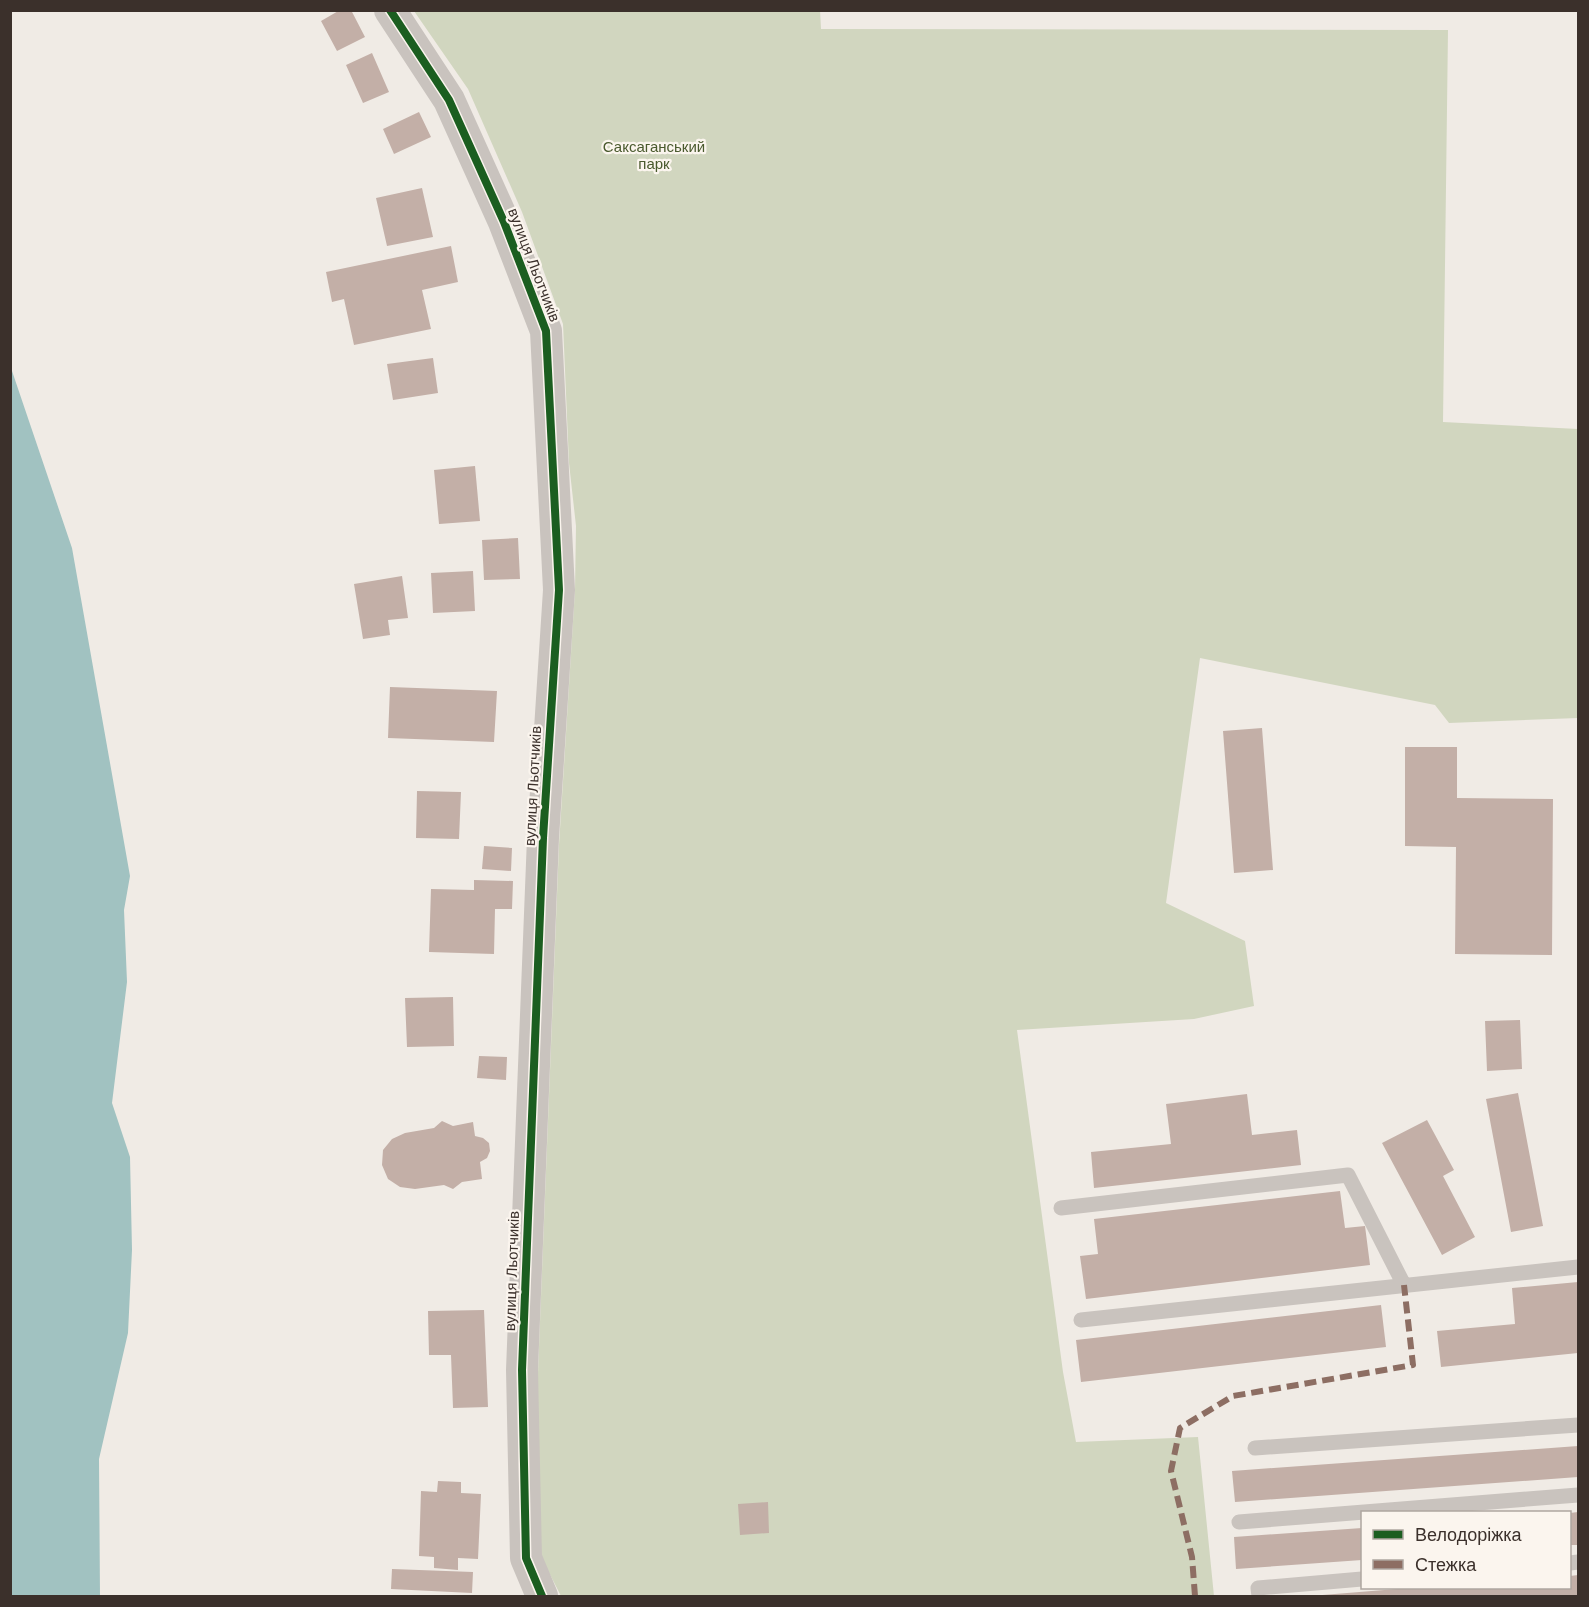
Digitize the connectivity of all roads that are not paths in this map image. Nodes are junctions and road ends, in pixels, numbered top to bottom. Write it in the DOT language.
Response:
graph roads {
  1 [pos="390,10"];
  2 [pos="1061,1208"];
  3 [pos="1578,1267"];
  4 [pos="1404,1286"];
  5 [pos="1081,1320"];
  6 [pos="1578,1425"];
  7 [pos="1255,1448"];
  8 [pos="1578,1495"];
  9 [pos="1377,1511"];
  10 [pos="1361,1512"];
  11 [pos="1239,1522"];
  12 [pos="1361,1579"];
  13 [pos="542,1596"];
  14 [pos="1259,1596"];
  1 -- 13 [label="street, вулиця Льотчиків"];
  2 -- 4 [label="lane"];
  3 -- 4 [label="lane"];
  4 -- 5 [label="lane"];
  6 -- 7 [label="lane"];
  8 -- 9 [label="lane"];
  10 -- 11 [label="lane"];
  12 -- 14 [label="lane"];
}
